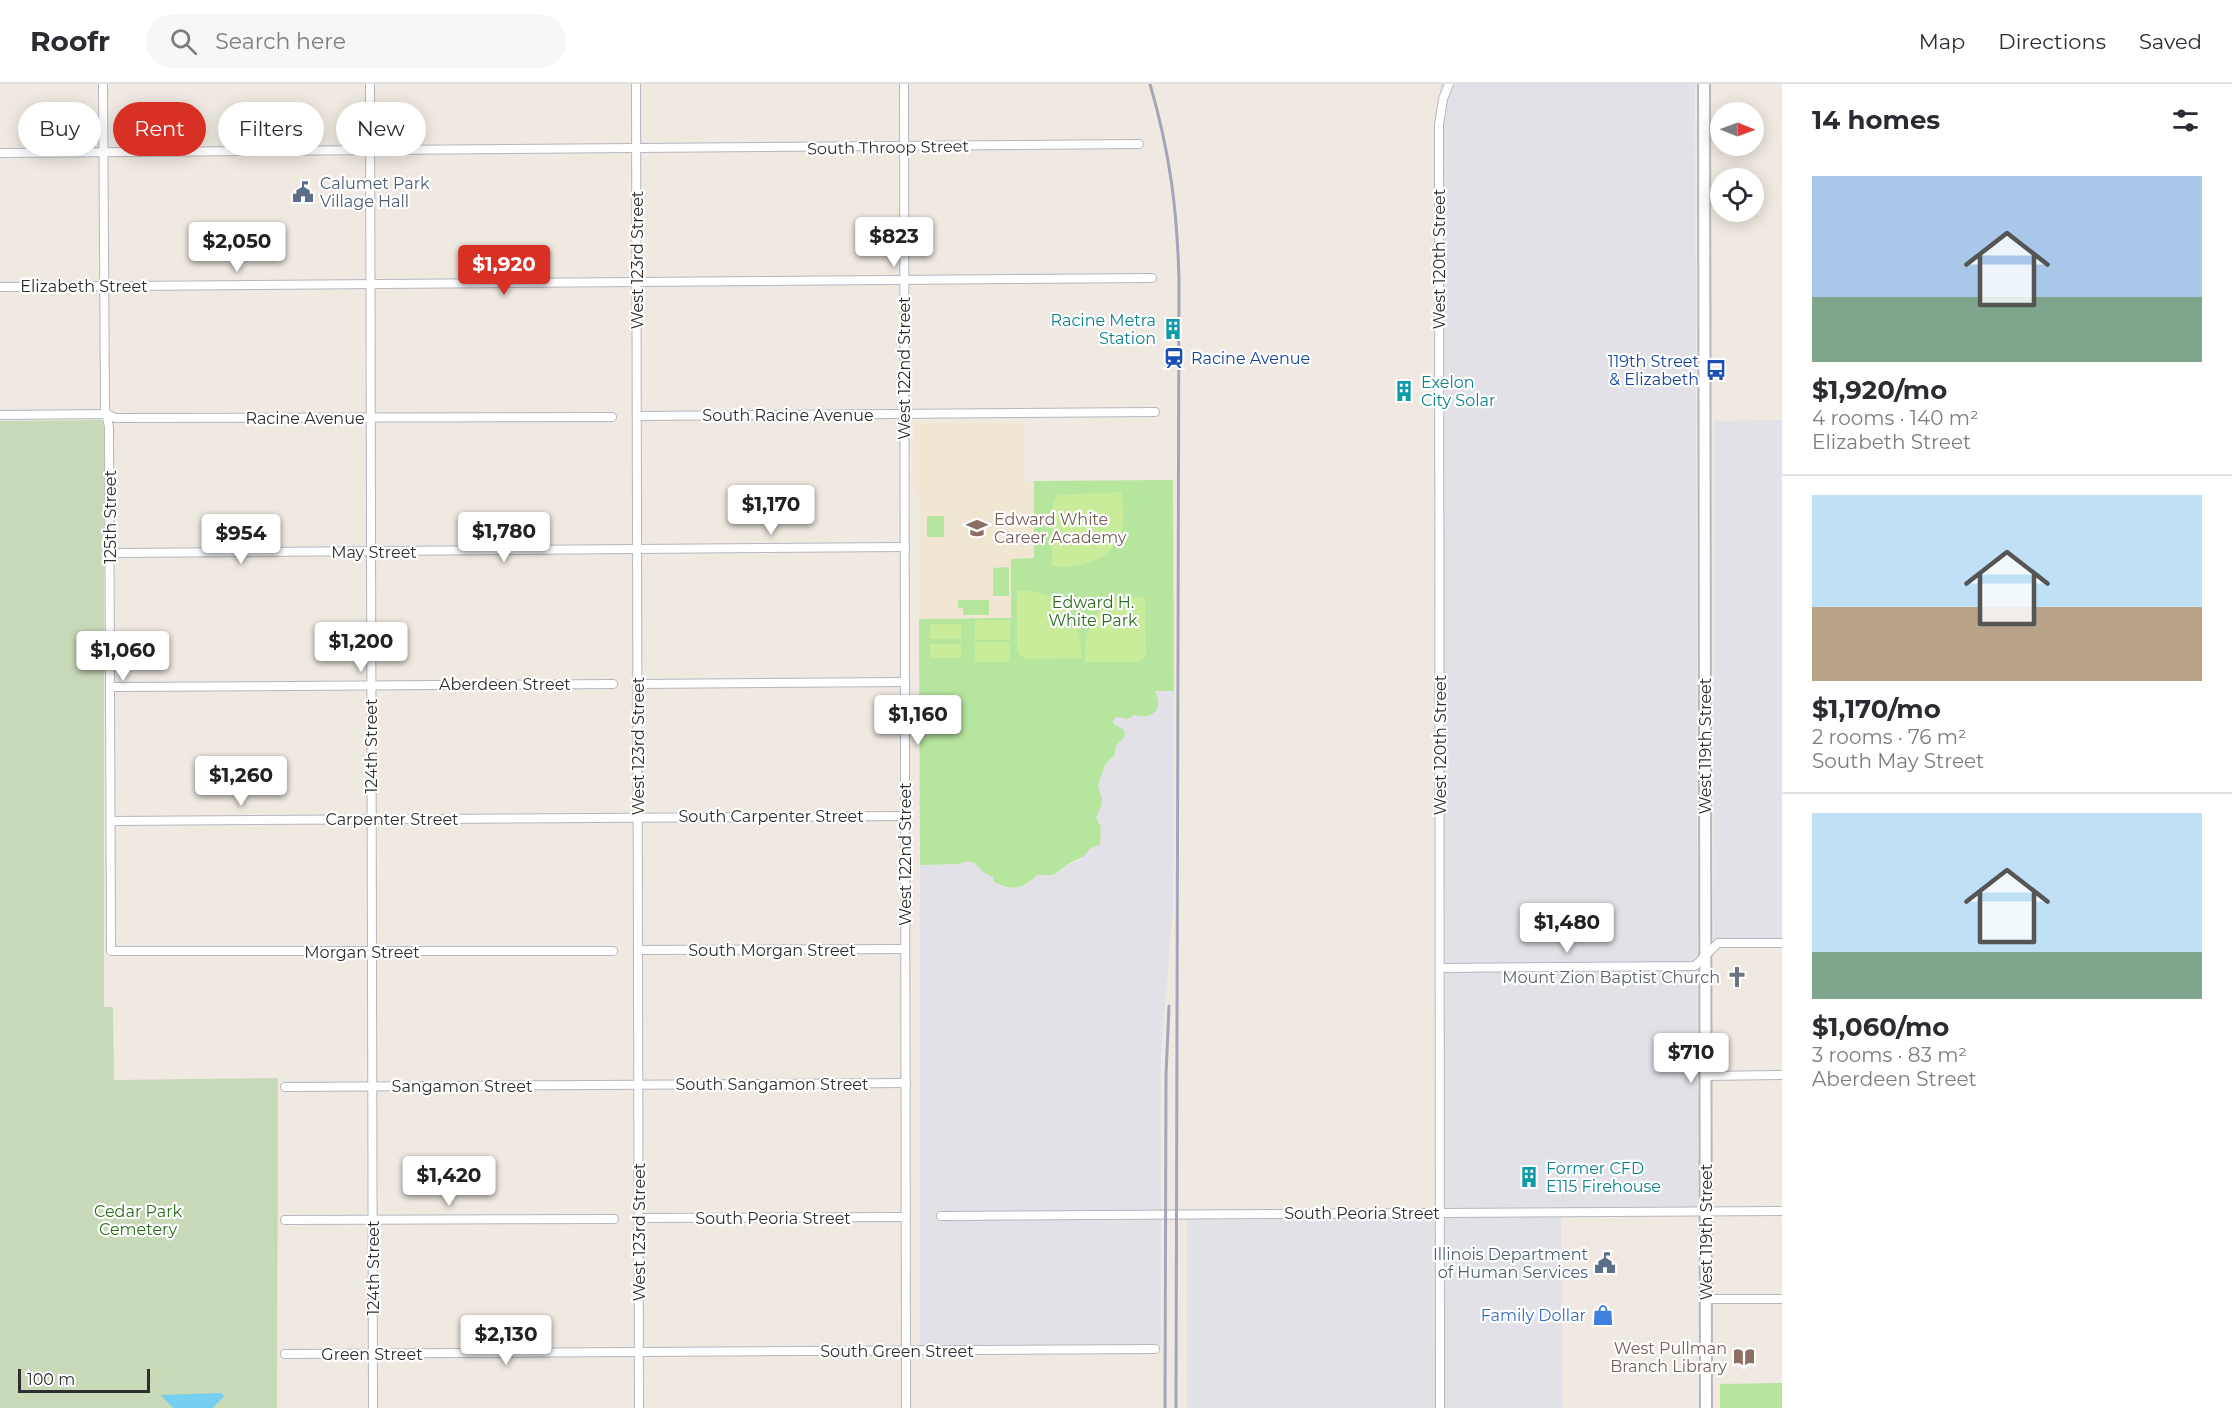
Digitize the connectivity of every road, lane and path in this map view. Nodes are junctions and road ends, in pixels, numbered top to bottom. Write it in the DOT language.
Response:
graph roads {
  1 [pos="103,84"];
  2 [pos="370,84"];
  3 [pos="636,84"];
  4 [pos="904,84"];
  5 [pos="1449,84"];
  6 [pos="1704,84"];
  7 [pos="370,102"];
  8 [pos="1139,144"];
  9 [pos="904,146"];
  10 [pos="636,149"];
  11 [pos="336,150"];
  12 [pos="426,150"];
  13 [pos="0,153"];
  14 [pos="103,153"];
  15 [pos="370,156"];
  16 [pos="1152,278"];
  17 [pos="904,281"];
  18 [pos="637,282"];
  19 [pos="370,285"];
  20 [pos="104,286"];
  21 [pos="0,287"];
  22 [pos="1155,412"];
  23 [pos="107,414"];
  24 [pos="904,414"];
  25 [pos="0,415"];
  26 [pos="637,416"];
  27 [pos="612,417"];
  28 [pos="370,418"];
  29 [pos="905,548"];
  30 [pos="638,549"];
  31 [pos="371,552"];
  32 [pos="110,553"];
  33 [pos="905,682"];
  34 [pos="613,684"];
  35 [pos="638,684"];
  36 [pos="371,685"];
  37 [pos="110,687"];
  38 [pos="905,816"];
  39 [pos="638,817"];
  40 [pos="372,819"];
  41 [pos="111,821"];
  42 [pos="1782,943"];
  43 [pos="905,949"];
  44 [pos="638,950"];
  45 [pos="111,951"];
  46 [pos="613,951"];
  47 [pos="372,952"];
  48 [pos="1705,955"];
  49 [pos="1440,968"];
  50 [pos="1705,1076"];
  51 [pos="1782,1076"];
  52 [pos="906,1083"];
  53 [pos="639,1085"];
  54 [pos="285,1087"];
  55 [pos="372,1087"];
  56 [pos="1782,1210"];
  57 [pos="1706,1212"];
  58 [pos="1441,1213"];
  59 [pos="941,1216"];
  60 [pos="906,1217"];
  61 [pos="639,1218"];
  62 [pos="614,1219"];
  63 [pos="285,1220"];
  64 [pos="372,1220"];
  65 [pos="1706,1299"];
  66 [pos="1782,1299"];
  67 [pos="1155,1349"];
  68 [pos="906,1351"];
  69 [pos="639,1352"];
  70 [pos="285,1354"];
  71 [pos="373,1354"];
  72 [pos="373,1408"];
  73 [pos="639,1408"];
  74 [pos="906,1408"];
  75 [pos="1440,1408"];
  76 [pos="1706,1408"];
  1 -- 14 [label="street, 125th Street"];
  2 -- 7 [label="street, 124th Street"];
  3 -- 10 [label="street, West 123rd Street"];
  4 -- 9 [label="street, West 122nd Street"];
  5 -- 49 [label="street, West 120th Street"];
  6 -- 48 [label="street, West 119th Street"];
  8 -- 9 [label="street, South Throop Street"];
  9 -- 10 [label="street, South Throop Street"];
  9 -- 17 [label="street, West 122nd Street"];
  10 -- 12 [label="street, South Throop Street"];
  10 -- 18 [label="street, West 123rd Street"];
  11 -- 14 [label="street, South Throop Street"];
  13 -- 14 [label="street, South Throop Street"];
  14 -- 20 [label="street, 125th Street"];
  15 -- 19 [label="street, 124th Street"];
  16 -- 17 [label="street, Elizabeth Street"];
  17 -- 18 [label="street, Elizabeth Street"];
  17 -- 24 [label="street, West 122nd Street"];
  18 -- 19 [label="street, Elizabeth Street"];
  18 -- 26 [label="street, West 123rd Street"];
  19 -- 20 [label="street, Elizabeth Street"];
  19 -- 28 [label="street, 124th Street"];
  20 -- 21 [label="street, Elizabeth Street"];
  20 -- 23 [label="street, 125th Street"];
  22 -- 24 [label="street, South Racine Avenue"];
  23 -- 25 [label="street, Racine Avenue"];
  23 -- 28 [label="street, Racine Avenue"];
  23 -- 32 [label="street, 125th Street"];
  24 -- 26 [label="street, South Racine Avenue"];
  24 -- 29 [label="street, West 122nd Street"];
  26 -- 30 [label="street, West 123rd Street"];
  27 -- 28 [label="street, Racine Avenue"];
  28 -- 31 [label="street, 124th Street"];
  29 -- 30 [label="street, May Street"];
  29 -- 33 [label="street, West 122nd Street"];
  30 -- 31 [label="street, May Street"];
  30 -- 35 [label="street, West 123rd Street"];
  31 -- 32 [label="street, May Street"];
  31 -- 36 [label="street, 124th Street"];
  32 -- 37 [label="street, 125th Street"];
  33 -- 35 [label="street"];
  33 -- 38 [label="street, West 122nd Street"];
  34 -- 36 [label="street, Aberdeen Street"];
  35 -- 39 [label="street, West 123rd Street"];
  36 -- 37 [label="street, Aberdeen Street"];
  36 -- 40 [label="street, 124th Street"];
  37 -- 41 [label="street, 125th Street"];
  38 -- 39 [label="street, South Carpenter Street"];
  38 -- 43 [label="street, West 122nd Street"];
  39 -- 40 [label="street, Carpenter Street"];
  39 -- 44 [label="street, West 123rd Street"];
  40 -- 41 [label="street, Carpenter Street"];
  40 -- 47 [label="street, 124th Street"];
  41 -- 45 [label="street, 125th Street"];
  42 -- 48 [label="street"];
  43 -- 44 [label="street, South Morgan Street"];
  43 -- 52 [label="street, West 122nd Street"];
  44 -- 53 [label="street, West 123rd Street"];
  45 -- 47 [label="street, Morgan Street"];
  46 -- 47 [label="street, Morgan Street"];
  47 -- 55 [label="street, 124th Street"];
  48 -- 49 [label="street"];
  48 -- 50 [label="street, West 119th Street"];
  49 -- 58 [label="street, West 120th Street"];
  50 -- 51 [label="street"];
  50 -- 57 [label="street, West 119th Street"];
  52 -- 53 [label="street, South Sangamon Street"];
  52 -- 60 [label="street, West 122nd Street"];
  53 -- 55 [label="street, Sangamon Street"];
  53 -- 61 [label="street, West 123rd Street"];
  54 -- 55 [label="street, Sangamon Street"];
  55 -- 64 [label="street, 124th Street"];
  56 -- 57 [label="street, South Peoria Street"];
  57 -- 58 [label="street, South Peoria Street"];
  57 -- 65 [label="street, West 119th Street"];
  58 -- 59 [label="street, South Peoria Street"];
  58 -- 75 [label="street, West 120th Street"];
  60 -- 61 [label="street, South Peoria Street"];
  60 -- 68 [label="street, West 122nd Street"];
  61 -- 69 [label="street, West 123rd Street"];
  62 -- 64 [label="street"];
  63 -- 64 [label="street"];
  64 -- 71 [label="street, 124th Street"];
  65 -- 66 [label="street"];
  65 -- 76 [label="street, West 119th Street"];
  67 -- 68 [label="street, South Green Street"];
  68 -- 69 [label="street, South Green Street"];
  68 -- 74 [label="street, West 122nd Street"];
  69 -- 71 [label="street, Green Street"];
  69 -- 73 [label="street, West 123rd Street"];
  70 -- 71 [label="street, Green Street"];
  71 -- 72 [label="street, 124th Street"];
}
